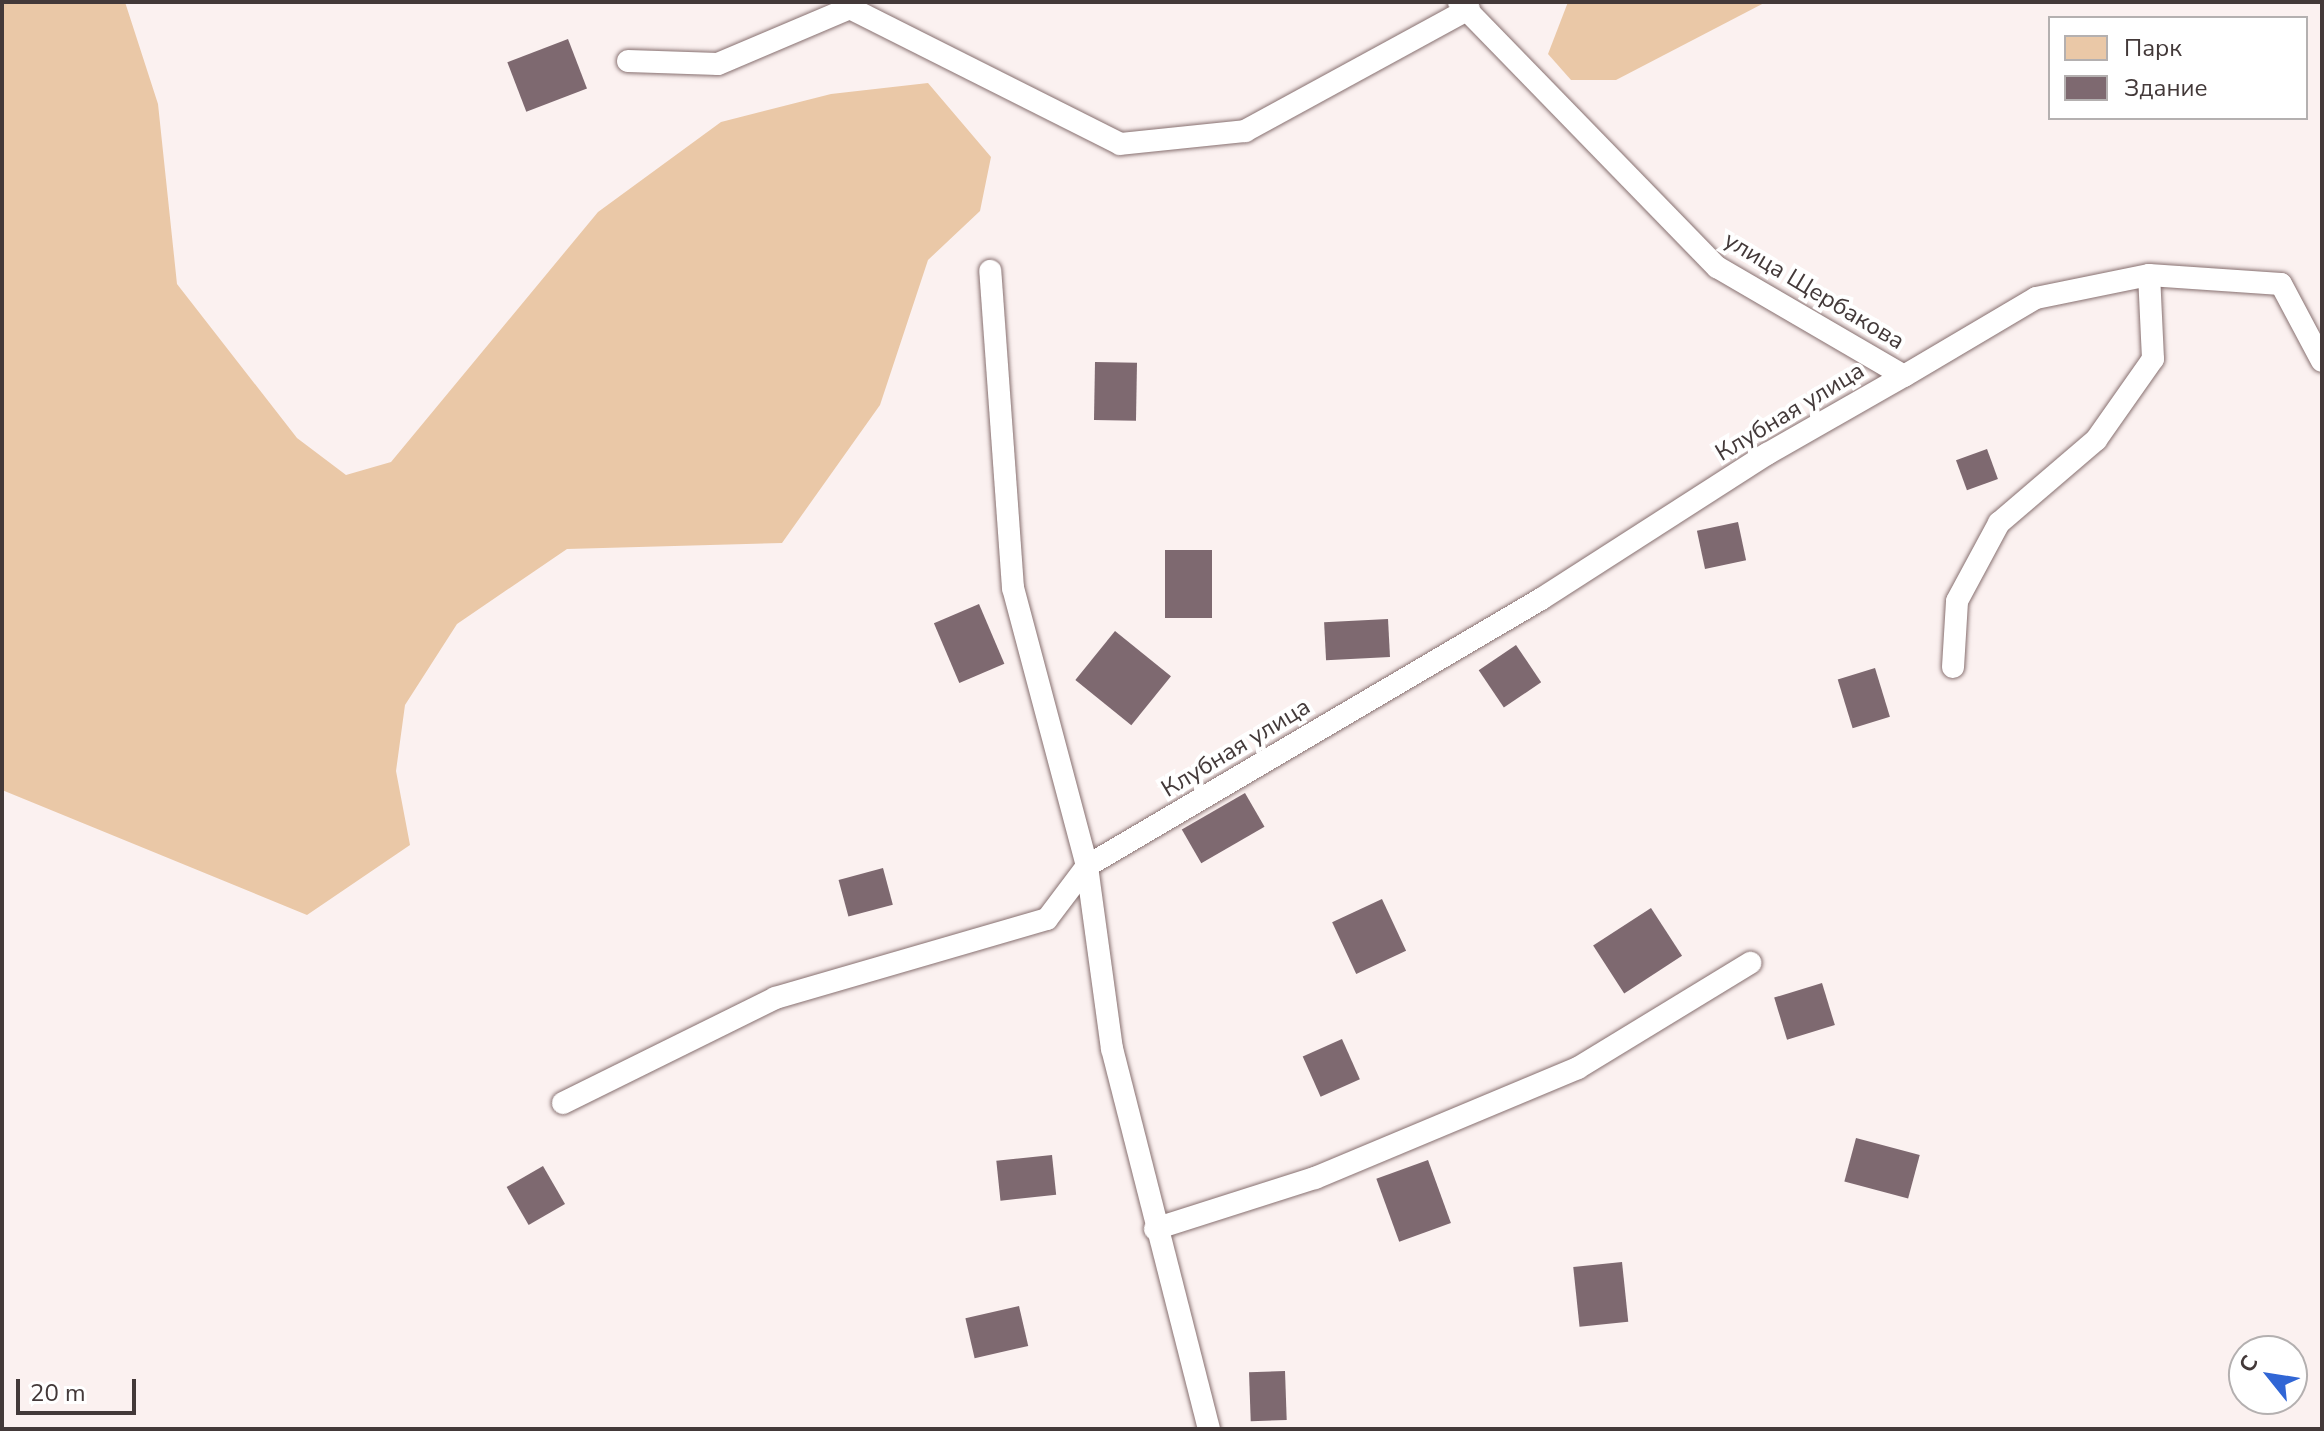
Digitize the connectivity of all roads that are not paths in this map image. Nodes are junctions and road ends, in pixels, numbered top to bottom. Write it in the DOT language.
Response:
graph roads {
  1 [pos="1464,6"];
  2 [pos="628,61"];
  3 [pos="990,271"];
  4 [pos="2149,275"];
  5 [pos="2322,361"];
  6 [pos="1904,376"];
  7 [pos="1953,667"];
  8 [pos="1087,866"];
  9 [pos="1750,963"];
  10 [pos="563,1103"];
  11 [pos="1155,1229"];
  12 [pos="1209,1429"];
  1 -- 2 [label="lane"];
  1 -- 6 [label="lane, улица Щербакова"];
  3 -- 8 [label="lane"];
  4 -- 5 [label="lane, улица Щербакова"];
  4 -- 6 [label="lane, улица Щербакова"];
  4 -- 7 [label="lane"];
  6 -- 8 [label="lane, Клубная улица"];
  8 -- 10 [label="lane"];
  8 -- 11 [label="lane"];
  9 -- 11 [label="lane"];
  11 -- 12 [label="lane"];
}
